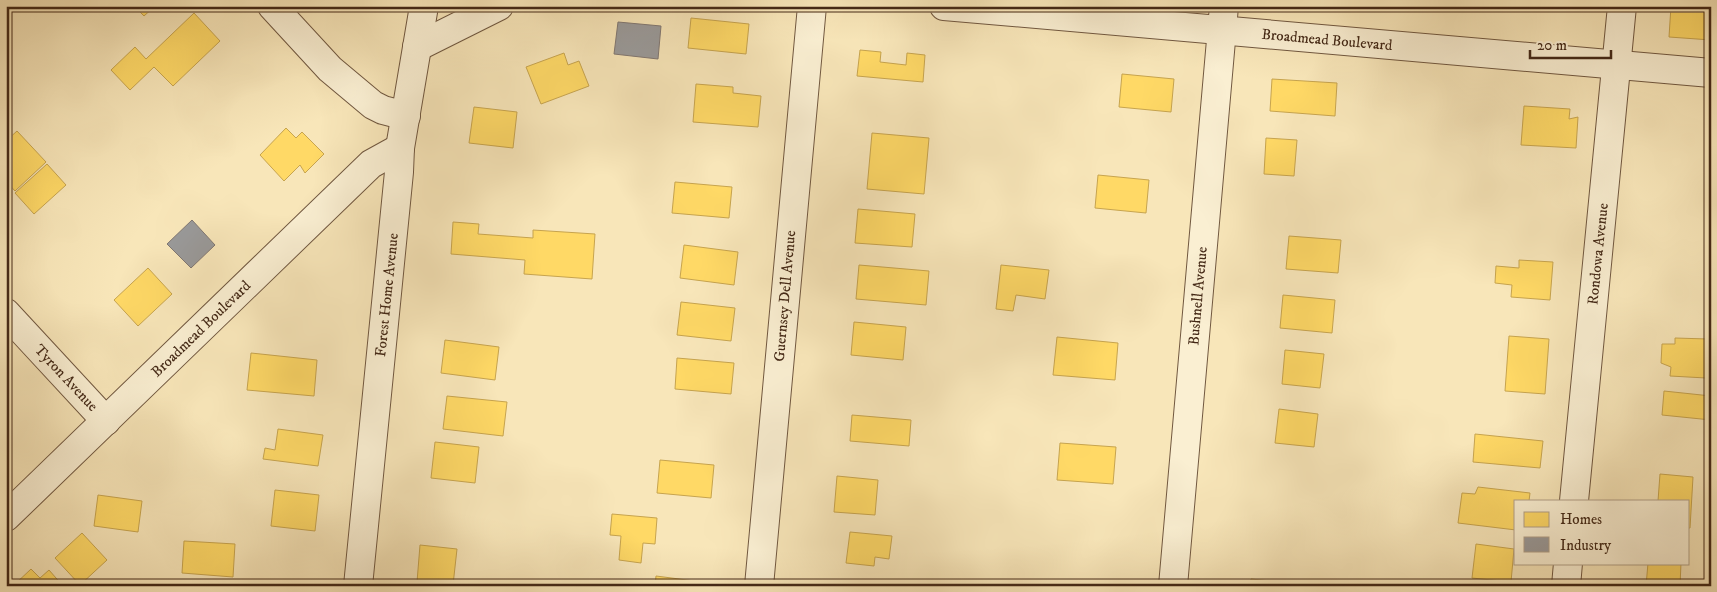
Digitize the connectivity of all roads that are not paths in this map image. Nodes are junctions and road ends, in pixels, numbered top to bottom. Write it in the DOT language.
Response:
graph roads {
  1 [pos="272,6"];
  2 [pos="424,6"];
  3 [pos="499,6"];
  4 [pos="812,6"];
  5 [pos="944,6"];
  6 [pos="1622,6"];
  7 [pos="1223,18"];
  8 [pos="417,47"];
  9 [pos="1617,65"];
  10 [pos="1711,73"];
  11 [pos="406,116"];
  12 [pos="400,148"];
  13 [pos="6,313"];
  14 [pos="106,421"];
  15 [pos="1574,500"];
  16 [pos="6,517"];
  17 [pos="1568,564"];
  18 [pos="358,586"];
  19 [pos="759,586"];
  20 [pos="1173,586"];
  21 [pos="1566,586"];
  1 -- 11 [label="street"];
  2 -- 8 [label="street, Forest Home Avenue"];
  3 -- 8 [label="street"];
  4 -- 19 [label="street, Guernsey Dell Avenue"];
  5 -- 7 [label="street, Broadmead Boulevard"];
  6 -- 9 [label="street, Rondowa Avenue"];
  7 -- 9 [label="street, Broadmead Boulevard"];
  7 -- 20 [label="street, Bushnell Avenue"];
  8 -- 11 [label="street, Forest Home Avenue"];
  9 -- 10 [label="street, Broadmead Boulevard"];
  9 -- 15 [label="street, Rondowa Avenue"];
  11 -- 12 [label="street, Forest Home Avenue"];
  12 -- 14 [label="street, Broadmead Boulevard"];
  12 -- 18 [label="street, Forest Home Avenue"];
  13 -- 14 [label="street, Tyron Avenue"];
  14 -- 16 [label="street, Broadmead Boulevard"];
  17 -- 21 [label="street"];
}
